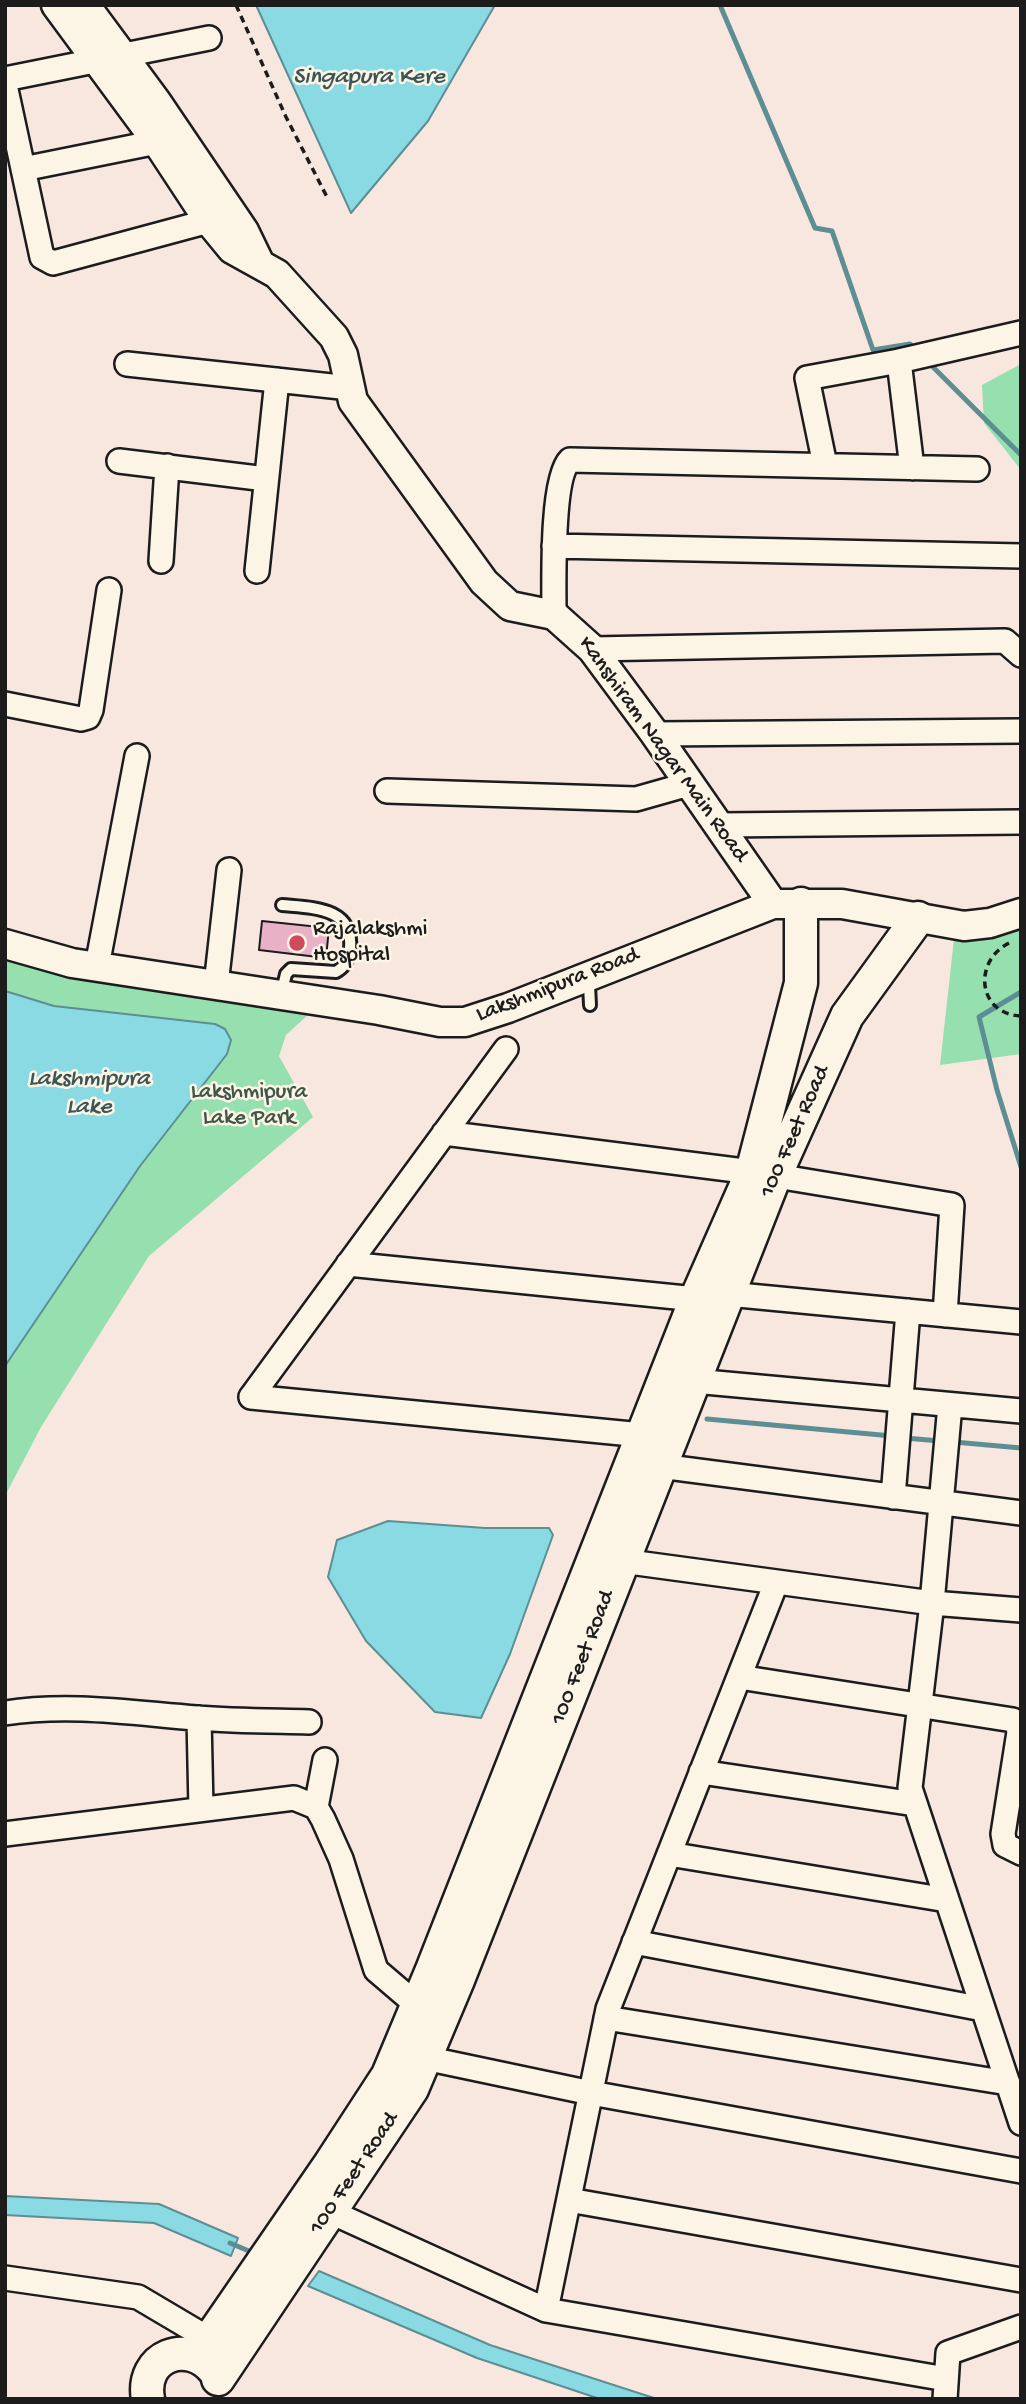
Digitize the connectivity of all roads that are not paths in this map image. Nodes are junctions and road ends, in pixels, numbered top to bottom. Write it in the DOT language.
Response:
graph roads {
  1 [pos="56,5"];
  2 [pos="85,5"];
  3 [pos="209,38"];
  4 [pos="110,57"];
  5 [pos="5,79"];
  6 [pos="5,85"];
  7 [pos="157,142"];
  8 [pos="23,169"];
  9 [pos="209,221"];
  10 [pos="259,262"];
  11 [pos="1021,333"];
  12 [pos="899,361"];
  13 [pos="127,364"];
  14 [pos="277,380"];
  15 [pos="350,388"];
  16 [pos="119,461"];
  17 [pos="825,465"];
  18 [pos="166,466"];
  19 [pos="912,468"];
  20 [pos="977,469"];
  21 [pos="266,479"];
  22 [pos="554,546"];
  23 [pos="1021,556"];
  24 [pos="161,561"];
  25 [pos="257,571"];
  26 [pos="109,590"];
  27 [pos="554,615"];
  28 [pos="592,649"];
  29 [pos="1021,655"];
  30 [pos="5,704"];
  31 [pos="1021,731"];
  32 [pos="655,734"];
  33 [pos="137,756"];
  34 [pos="689,784"];
  35 [pos="387,791"];
  36 [pos="1021,822"];
  37 [pos="720,825"];
  38 [pos="229,870"];
  39 [pos="787,904"];
  40 [pos="282,905"];
  41 [pos="1021,913"];
  42 [pos="918,918"];
  43 [pos="5,944"];
  44 [pos="97,966"];
  45 [pos="598,971"];
  46 [pos="216,985"];
  47 [pos="281,995"];
  48 [pos="590,1005"];
  49 [pos="506,1049"];
  50 [pos="444,1133"];
  51 [pos="763,1174"];
  52 [pos="348,1264"];
  53 [pos="728,1294"];
  54 [pos="696,1299"];
  55 [pos="908,1311"];
  56 [pos="945,1315"];
  57 [pos="1021,1322"];
  58 [pos="694,1381"];
  59 [pos="901,1400"];
  60 [pos="950,1405"];
  61 [pos="1021,1411"];
  62 [pos="642,1435"];
  63 [pos="660,1466"];
  64 [pos="893,1497"];
  65 [pos="941,1502"];
  66 [pos="1021,1513"];
  67 [pos="622,1561"];
  68 [pos="776,1583"];
  69 [pos="932,1603"];
  70 [pos="1021,1610"];
  71 [pos="739,1677"];
  72 [pos="918,1705"];
  73 [pos="5,1713"];
  74 [pos="199,1718"];
  75 [pos="309,1722"];
  76 [pos="325,1760"];
  77 [pos="701,1772"];
  78 [pos="915,1804"];
  79 [pos="316,1807"];
  80 [pos="201,1809"];
  81 [pos="5,1834"];
  82 [pos="1021,1853"];
  83 [pos="669,1854"];
  84 [pos="947,1900"];
  85 [pos="634,1942"];
  86 [pos="417,2004"];
  87 [pos="983,2009"];
  88 [pos="606,2018"];
  89 [pos="425,2058"];
  90 [pos="1007,2083"];
  91 [pos="591,2093"];
  92 [pos="1021,2123"];
  93 [pos="1021,2171"];
  94 [pos="569,2200"];
  95 [pos="319,2204"];
  96 [pos="5,2278"];
  97 [pos="1021,2280"];
  98 [pos="547,2310"];
  99 [pos="1021,2327"];
  100 [pos="211,2368"];
  101 [pos="946,2389"];
  102 [pos="143,2396"];
  1 -- 4 [label="street"];
  2 -- 4 [label="street"];
  3 -- 4 [label="street"];
  4 -- 5 [label="street"];
  4 -- 7 [label="street"];
  4 -- 10 [label="street"];
  6 -- 8 [label="street"];
  7 -- 8 [label="street"];
  7 -- 9 [label="street"];
  8 -- 9 [label="street"];
  9 -- 10 [label="street"];
  10 -- 15 [label="street"];
  11 -- 12 [label="street"];
  12 -- 17 [label="street"];
  12 -- 19 [label="street"];
  13 -- 14 [label="street"];
  14 -- 15 [label="street"];
  14 -- 21 [label="street"];
  15 -- 27 [label="street"];
  16 -- 18 [label="street"];
  17 -- 19 [label="street"];
  17 -- 22 [label="street"];
  18 -- 21 [label="street"];
  18 -- 24 [label="street"];
  19 -- 20 [label="street"];
  21 -- 25 [label="street"];
  22 -- 23 [label="street"];
  22 -- 27 [label="street"];
  26 -- 30 [label="street"];
  27 -- 28 [label="street, Kanshiram Nagar Main Road"];
  28 -- 29 [label="street"];
  28 -- 32 [label="street, Kanshiram Nagar Main Road"];
  31 -- 32 [label="street"];
  32 -- 34 [label="street, Kanshiram Nagar Main Road"];
  33 -- 44 [label="street"];
  34 -- 35 [label="street"];
  34 -- 37 [label="street, Kanshiram Nagar Main Road"];
  36 -- 37 [label="street"];
  37 -- 39 [label="street, Kanshiram Nagar Main Road"];
  38 -- 46 [label="street"];
  39 -- 42 [label="street, Lakshmipura Road"];
  39 -- 45 [label="street, Lakshmipura Road"];
  39 -- 51 [label="main road, 100 Feet Road"];
  40 -- 47 [label="lane"];
  41 -- 42 [label="street, Lakshmipura Road"];
  42 -- 51 [label="main road, 100 Feet Road"];
  43 -- 44 [label="street, Lakshmipura Road"];
  44 -- 46 [label="street, Lakshmipura Road"];
  45 -- 47 [label="street, Lakshmipura Road"];
  45 -- 48 [label="lane"];
  46 -- 47 [label="street, Lakshmipura Road"];
  49 -- 50 [label="street"];
  50 -- 51 [label="street"];
  50 -- 52 [label="street"];
  51 -- 53 [label="main road, 100 Feet Road"];
  51 -- 54 [label="main road, 100 Feet Road"];
  51 -- 56 [label="street"];
  52 -- 54 [label="street"];
  52 -- 62 [label="street"];
  53 -- 55 [label="street"];
  53 -- 58 [label="main road, 100 Feet Road"];
  54 -- 62 [label="main road, 100 Feet Road"];
  55 -- 56 [label="street"];
  55 -- 59 [label="street"];
  56 -- 57 [label="street"];
  58 -- 59 [label="street"];
  58 -- 63 [label="main road, 100 Feet Road"];
  59 -- 60 [label="street"];
  59 -- 64 [label="street"];
  60 -- 61 [label="street"];
  60 -- 65 [label="street"];
  62 -- 86 [label="main road, 100 Feet Road"];
  63 -- 64 [label="street"];
  63 -- 67 [label="main road, 100 Feet Road"];
  64 -- 65 [label="street"];
  65 -- 66 [label="street"];
  65 -- 69 [label="street"];
  67 -- 68 [label="street"];
  67 -- 89 [label="main road, 100 Feet Road"];
  68 -- 69 [label="street"];
  68 -- 71 [label="street"];
  69 -- 70 [label="street"];
  69 -- 72 [label="street"];
  71 -- 72 [label="street"];
  71 -- 77 [label="street"];
  72 -- 78 [label="street"];
  72 -- 82 [label="street"];
  73 -- 74 [label="street"];
  74 -- 75 [label="street"];
  74 -- 80 [label="street"];
  76 -- 79 [label="street"];
  77 -- 78 [label="street"];
  77 -- 83 [label="street"];
  78 -- 84 [label="street"];
  79 -- 80 [label="street"];
  79 -- 86 [label="street"];
  80 -- 81 [label="street"];
  83 -- 84 [label="street"];
  83 -- 85 [label="street"];
  84 -- 87 [label="street"];
  85 -- 87 [label="street"];
  85 -- 88 [label="street"];
  86 -- 95 [label="main road, 100 Feet Road"];
  87 -- 90 [label="street"];
  88 -- 90 [label="street"];
  88 -- 91 [label="street"];
  89 -- 91 [label="street"];
  89 -- 95 [label="main road, 100 Feet Road"];
  90 -- 92 [label="street"];
  91 -- 93 [label="street"];
  91 -- 94 [label="street"];
  94 -- 97 [label="street"];
  94 -- 98 [label="street"];
  95 -- 98 [label="street"];
  95 -- 100 [label="main road, 100 Feet Road"];
  96 -- 100 [label="street"];
  98 -- 101 [label="street"];
  99 -- 101 [label="street"];
  100 -- 102 [label="main road"];
}
